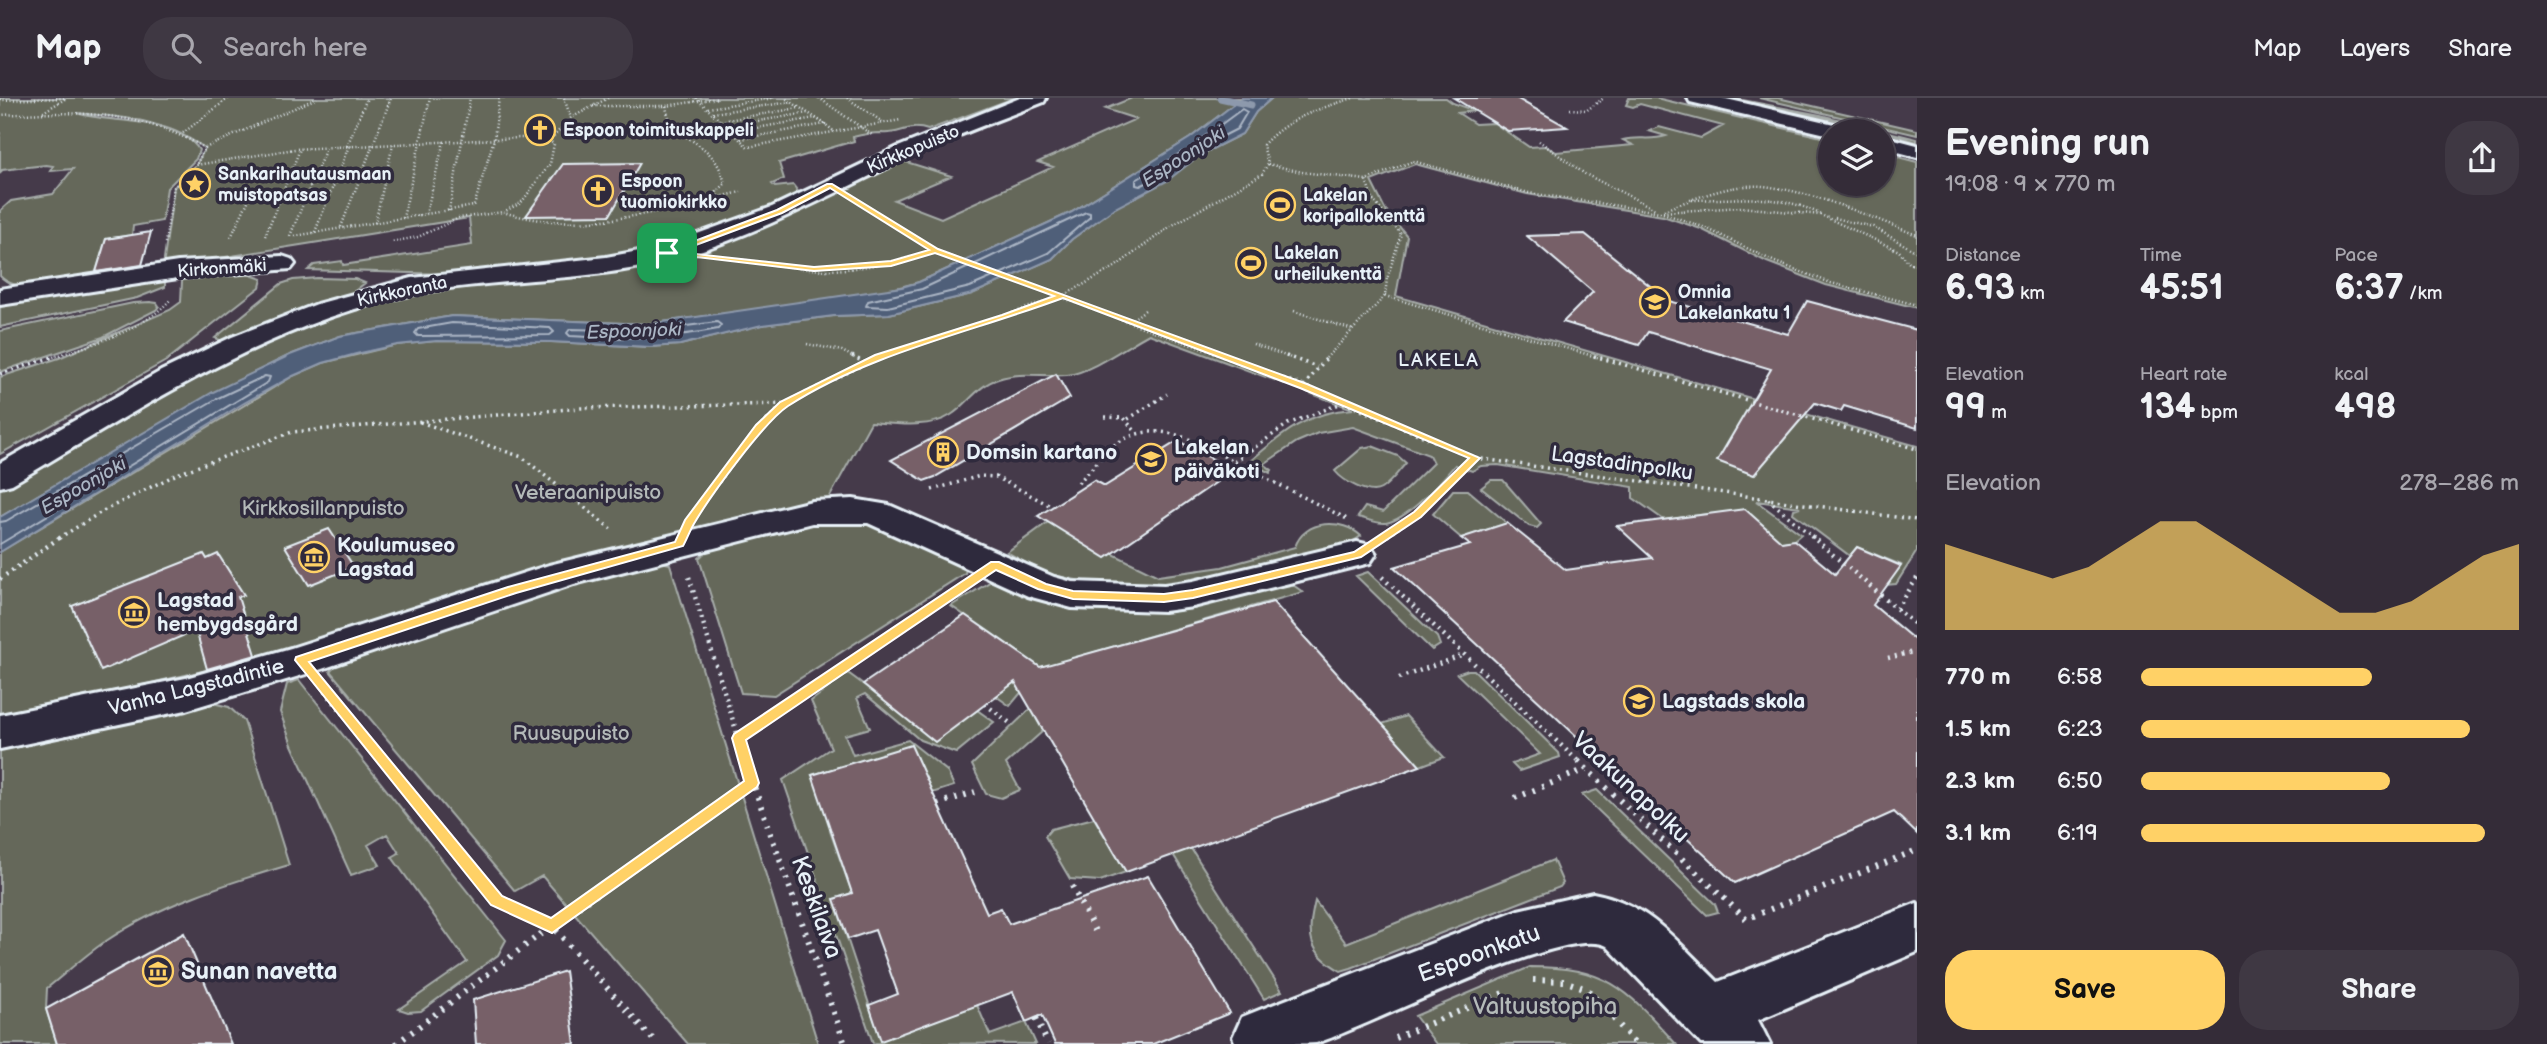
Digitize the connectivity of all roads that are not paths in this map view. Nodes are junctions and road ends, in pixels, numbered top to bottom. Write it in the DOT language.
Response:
graph roads {
  1 [pos="1037,98"];
  2 [pos="1697,98"];
  3 [pos="1726,98"];
  4 [pos="1818,122"];
  5 [pos="1818,123"];
  6 [pos="1895,138"];
  7 [pos="1917,144"];
  8 [pos="1895,145"];
  9 [pos="1917,151"];
  10 [pos="830,185"];
  11 [pos="278,247"];
  12 [pos="0,297"];
  13 [pos="0,477"];
  14 [pos="1369,536"];
  15 [pos="0,732"];
  16 [pos="1917,927"];
  17 [pos="1725,1028"];
  18 [pos="1262,1037"];
  1 -- 10 [label="street, Kirkkopuisto"];
  2 -- 5 [label="street"];
  3 -- 4 [label="street"];
  6 -- 7 [label="street"];
  8 -- 9 [label="street"];
  10 -- 13 [label="street, Kirkkoranta"];
  11 -- 12 [label="street, Kirkonmäki"];
  14 -- 15 [label="street, Vanha Lagstadintie"];
  16 -- 17 [label="street"];
  17 -- 18 [label="street, Espoonkatu"];
}
